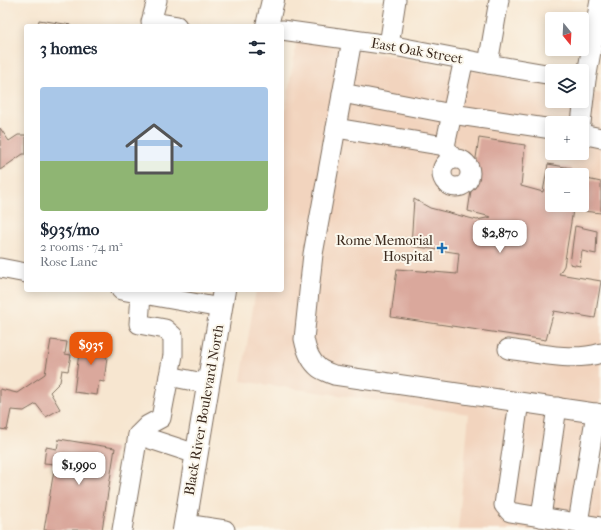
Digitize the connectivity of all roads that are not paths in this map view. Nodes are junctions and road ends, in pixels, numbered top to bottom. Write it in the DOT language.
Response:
graph roads {
  1 [pos="157,0"];
  2 [pos="273,0"];
  3 [pos="396,0"];
  4 [pos="499,0"];
  5 [pos="600,0"];
  6 [pos="164,24"];
  7 [pos="267,24"];
  8 [pos="284,30"];
  9 [pos="352,40"];
  10 [pos="389,45"];
  11 [pos="464,60"];
  12 [pos="488,64"];
  13 [pos="545,73"];
  14 [pos="590,81"];
  15 [pos="342,93"];
  16 [pos="452,114"];
  17 [pos="582,116"];
  18 [pos="336,128"];
  19 [pos="545,128"];
  20 [pos="589,135"];
  21 [pos="601,138"];
  22 [pos="0,268"];
  23 [pos="24,273"];
  24 [pos="131,292"];
  25 [pos="141,294"];
  26 [pos="222,299"];
  27 [pos="508,349"];
  28 [pos="601,352"];
  29 [pos="169,376"];
  30 [pos="208,384"];
  31 [pos="519,402"];
  32 [pos="557,407"];
  33 [pos="598,413"];
  34 [pos="138,435"];
  35 [pos="196,454"];
  36 [pos="541,517"];
  37 [pos="578,523"];
  38 [pos="184,527"];
  39 [pos="601,527"];
  40 [pos="122,530"];
  41 [pos="225,530"];
  1 -- 6 [label="street"];
  2 -- 7 [label="main road"];
  3 -- 10 [label="street"];
  4 -- 12 [label="street"];
  5 -- 14 [label="street"];
  8 -- 9 [label="street, East Oak Street"];
  9 -- 10 [label="street, East Oak Street"];
  9 -- 15 [label="street"];
  10 -- 11 [label="street, East Oak Street"];
  11 -- 12 [label="street, East Oak Street"];
  11 -- 16 [label="street"];
  12 -- 13 [label="street, East Oak Street"];
  14 -- 17 [label="street"];
  15 -- 16 [label="street"];
  15 -- 18 [label="street"];
  16 -- 18 [label="street"];
  16 -- 19 [label="street"];
  18 -- 31 [label="street"];
  20 -- 21 [label="street"];
  22 -- 23 [label="street"];
  24 -- 25 [label="street"];
  25 -- 26 [label="street"];
  25 -- 29 [label="street"];
  26 -- 30 [label="main road, Black River Boulevard North"];
  27 -- 28 [label="street"];
  29 -- 30 [label="street"];
  29 -- 34 [label="street"];
  30 -- 35 [label="main road, Black River Boulevard North"];
  31 -- 32 [label="street"];
  31 -- 36 [label="street"];
  32 -- 33 [label="street"];
  32 -- 36 [label="street"];
  33 -- 37 [label="street"];
  34 -- 35 [label="street"];
  34 -- 40 [label="street"];
  35 -- 38 [label="main road, Black River Boulevard North"];
  36 -- 37 [label="street"];
  37 -- 39 [label="street"];
  38 -- 41 [label="street"];
}
